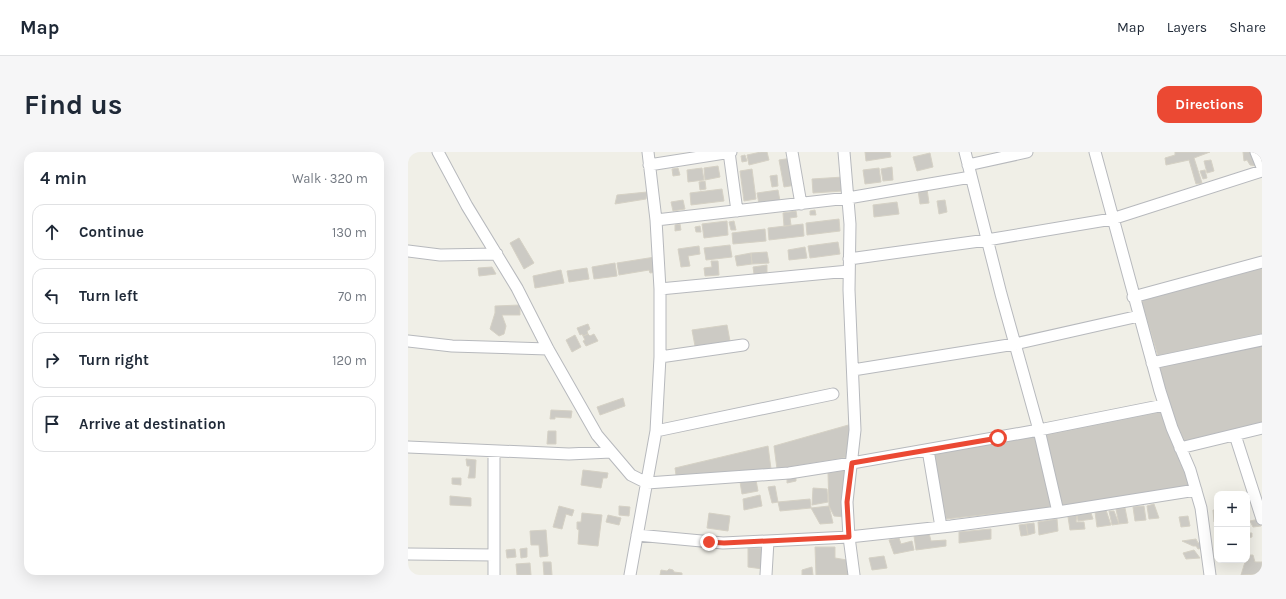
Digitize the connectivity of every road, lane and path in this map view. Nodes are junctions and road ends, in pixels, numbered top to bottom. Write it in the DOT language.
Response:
graph roads {
  1 [pos="438,152"];
  2 [pos="648,152"];
  3 [pos="730,152"];
  4 [pos="792,152"];
  5 [pos="844,152"];
  6 [pos="965,152"];
  7 [pos="1027,152"];
  8 [pos="1095,152"];
  9 [pos="1256,152"];
  10 [pos="968,165"];
  11 [pos="650,166"];
  12 [pos="1262,167"];
  13 [pos="1262,171"];
  14 [pos="971,177"];
  15 [pos="848,198"];
  16 [pos="801,204"];
  17 [pos="737,211"];
  18 [pos="1112,219"];
  19 [pos="656,220"];
  20 [pos="987,240"];
  21 [pos="408,251"];
  22 [pos="497,254"];
  23 [pos="849,259"];
  24 [pos="1262,262"];
  25 [pos="849,271"];
  26 [pos="660,289"];
  27 [pos="1133,297"];
  28 [pos="1139,316"];
  29 [pos="1262,340"];
  30 [pos="408,341"];
  31 [pos="1015,344"];
  32 [pos="743,345"];
  33 [pos="548,350"];
  34 [pos="660,357"];
  35 [pos="1152,362"];
  36 [pos="853,370"];
  37 [pos="833,394"];
  38 [pos="1164,405"];
  39 [pos="1262,428"];
  40 [pos="1039,430"];
  41 [pos="656,431"];
  42 [pos="1236,435"];
  43 [pos="408,447"];
  44 [pos="1180,448"];
  45 [pos="928,450"];
  46 [pos="494,452"];
  47 [pos="611,452"];
  48 [pos="852,463"];
  49 [pos="646,483"];
  50 [pos="1196,490"];
  51 [pos="1058,512"];
  52 [pos="1262,519"];
  53 [pos="941,527"];
  54 [pos="637,536"];
  55 [pos="849,537"];
  56 [pos="768,541"];
  57 [pos="408,554"];
  58 [pos="494,555"];
  59 [pos="494,575"];
  60 [pos="630,575"];
  61 [pos="766,575"];
  62 [pos="854,575"];
  63 [pos="1210,575"];
  1 -- 22 [label="street"];
  2 -- 11 [label="street"];
  3 -- 11 [label="street"];
  3 -- 17 [label="street"];
  4 -- 16 [label="street"];
  5 -- 15 [label="street"];
  6 -- 10 [label="street"];
  7 -- 10 [label="street"];
  8 -- 18 [label="street"];
  9 -- 12 [label="street"];
  10 -- 14 [label="street"];
  11 -- 19 [label="street"];
  13 -- 18 [label="street"];
  14 -- 15 [label="street"];
  14 -- 20 [label="street"];
  15 -- 16 [label="street"];
  15 -- 23 [label="street"];
  16 -- 17 [label="street"];
  17 -- 19 [label="street"];
  18 -- 20 [label="street"];
  18 -- 27 [label="street"];
  19 -- 26 [label="street"];
  20 -- 23 [label="street"];
  20 -- 31 [label="street"];
  21 -- 22 [label="street"];
  22 -- 33 [label="street"];
  23 -- 25 [label="street"];
  24 -- 27 [label="street"];
  25 -- 26 [label="street"];
  25 -- 36 [label="street"];
  26 -- 34 [label="street"];
  27 -- 28 [label="street"];
  28 -- 31 [label="street"];
  28 -- 35 [label="street"];
  29 -- 35 [label="street"];
  30 -- 33 [label="street"];
  31 -- 36 [label="street"];
  31 -- 40 [label="street"];
  32 -- 34 [label="street"];
  33 -- 47 [label="street"];
  34 -- 41 [label="street"];
  35 -- 38 [label="street"];
  36 -- 48 [label="street"];
  37 -- 41 [label="street"];
  38 -- 40 [label="street"];
  38 -- 44 [label="street"];
  39 -- 42 [label="street"];
  40 -- 45 [label="street"];
  40 -- 51 [label="street"];
  41 -- 49 [label="street"];
  42 -- 44 [label="street"];
  42 -- 52 [label="street"];
  43 -- 46 [label="street"];
  44 -- 50 [label="street"];
  45 -- 48 [label="street"];
  45 -- 53 [label="street"];
  46 -- 47 [label="street"];
  46 -- 58 [label="street"];
  47 -- 49 [label="street"];
  48 -- 49 [label="street"];
  48 -- 55 [label="street"];
  49 -- 54 [label="street"];
  50 -- 51 [label="street"];
  50 -- 63 [label="street"];
  51 -- 53 [label="street"];
  53 -- 55 [label="street"];
  54 -- 56 [label="street"];
  54 -- 60 [label="street"];
  55 -- 56 [label="street"];
  55 -- 62 [label="street"];
  56 -- 61 [label="street"];
  57 -- 58 [label="street"];
  58 -- 59 [label="street"];
}
